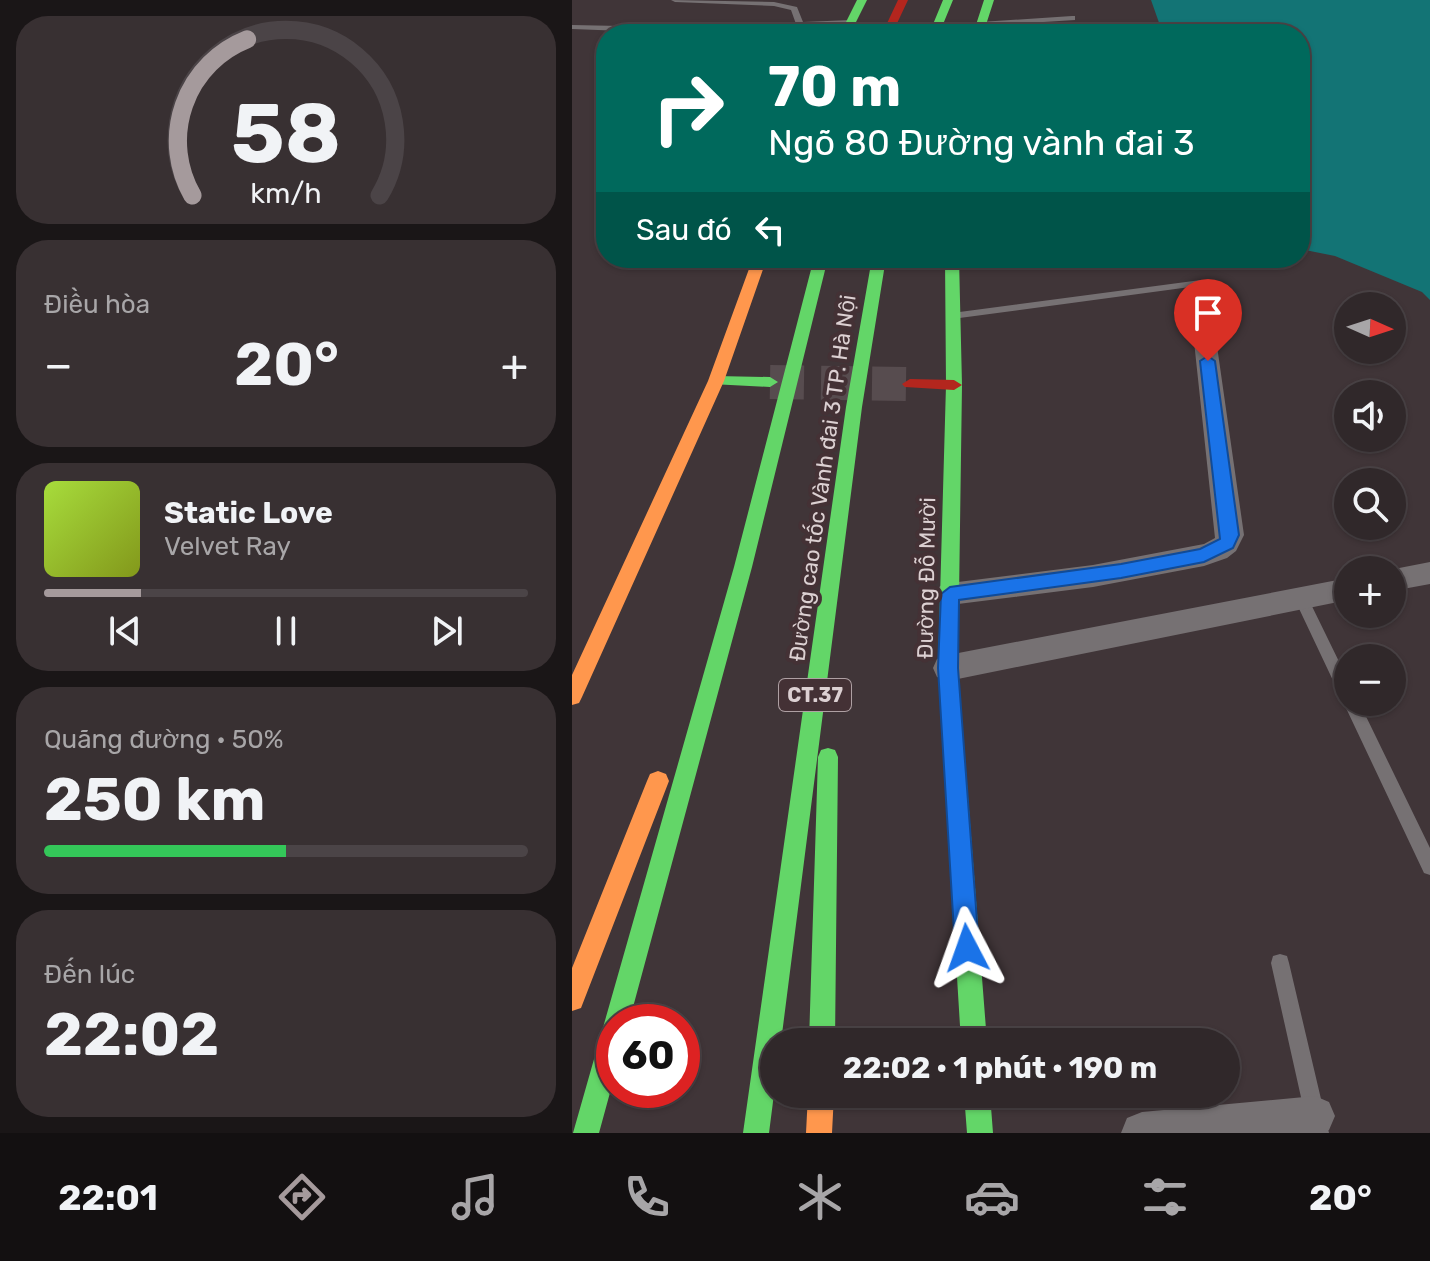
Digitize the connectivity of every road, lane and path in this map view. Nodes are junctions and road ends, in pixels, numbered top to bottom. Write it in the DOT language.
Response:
graph roads {
  1 [pos="675,0"];
  2 [pos="862,0"];
  3 [pos="903,0"];
  4 [pos="948,0"];
  5 [pos="989,0"];
  6 [pos="1072,18"];
  7 [pos="800,24"];
  8 [pos="850,24"];
  9 [pos="892,24"];
  10 [pos="938,24"];
  11 [pos="981,24"];
  12 [pos="1021,24"];
  13 [pos="572,27"];
  14 [pos="596,27"];
  15 [pos="756,268"];
  16 [pos="818,268"];
  17 [pos="878,268"];
  18 [pos="952,268"];
  19 [pos="1201,283"];
  20 [pos="952,316"];
  21 [pos="1204,332"];
  22 [pos="716,381"];
  23 [pos="770,382"];
  24 [pos="910,384"];
  25 [pos="954,385"];
  26 [pos="743,567"];
  27 [pos="1430,573"];
  28 [pos="1406,577"];
  29 [pos="1334,592"];
  30 [pos="950,594"];
  31 [pos="1301,598"];
  32 [pos="824,628"];
  33 [pos="1334,667"];
  34 [pos="948,668"];
  35 [pos="572,697"];
  36 [pos="1358,716"];
  37 [pos="679,729"];
  38 [pos="667,759"];
  39 [pos="1430,867"];
  40 [pos="1280,963"];
  41 [pos="572,999"];
  42 [pos="622,1004"];
  43 [pos="822,1028"];
  44 [pos="973,1028"];
  45 [pos="596,1097"];
  46 [pos="820,1108"];
  47 [pos="1317,1125"];
  48 [pos="586,1133"];
  49 [pos="756,1133"];
  50 [pos="819,1133"];
  51 [pos="1142,1133"];
  1 -- 7 [label="lane"];
  2 -- 8 [label="main road"];
  3 -- 9 [label="main road"];
  4 -- 10 [label="main road"];
  5 -- 11 [label="main road"];
  6 -- 12 [label="lane"];
  13 -- 14 [label="lane"];
  15 -- 22 [label="main road"];
  16 -- 26 [label="main road, Đường cao tốc Vành đai 3 TP. Hà Nội"];
  17 -- 32 [label="main road, Đường cao tốc Vành đai 3 TP. Hà Nội / CT.37"];
  18 -- 20 [label="main road, Đường Đỗ Mười"];
  19 -- 20 [label="lane"];
  20 -- 25 [label="main road, Đường Đỗ Mười"];
  21 -- 30 [label="street"];
  22 -- 23 [label="main road"];
  22 -- 35 [label="main road"];
  24 -- 25 [label="main road"];
  25 -- 30 [label="main road, Đường Đỗ Mười"];
  26 -- 37 [label="main road"];
  26 -- 42 [label="main road, Đường cao tốc Vành đai 3 TP. Hà Nội"];
  27 -- 28 [label="street"];
  29 -- 31 [label="street"];
  30 -- 34 [label="main road, Đường Đỗ Mười"];
  31 -- 33 [label="lane"];
  31 -- 34 [label="street"];
  32 -- 43 [label="main road"];
  32 -- 49 [label="main road, Đường cao tốc Vành đai 3 TP. Hà Nội / CT.37"];
  34 -- 44 [label="main road, Đường Đỗ Mười"];
  36 -- 39 [label="lane"];
  38 -- 41 [label="main road"];
  40 -- 47 [label="lane"];
  45 -- 48 [label="main road"];
  46 -- 50 [label="main road"];
  47 -- 51 [label="street"];
}
